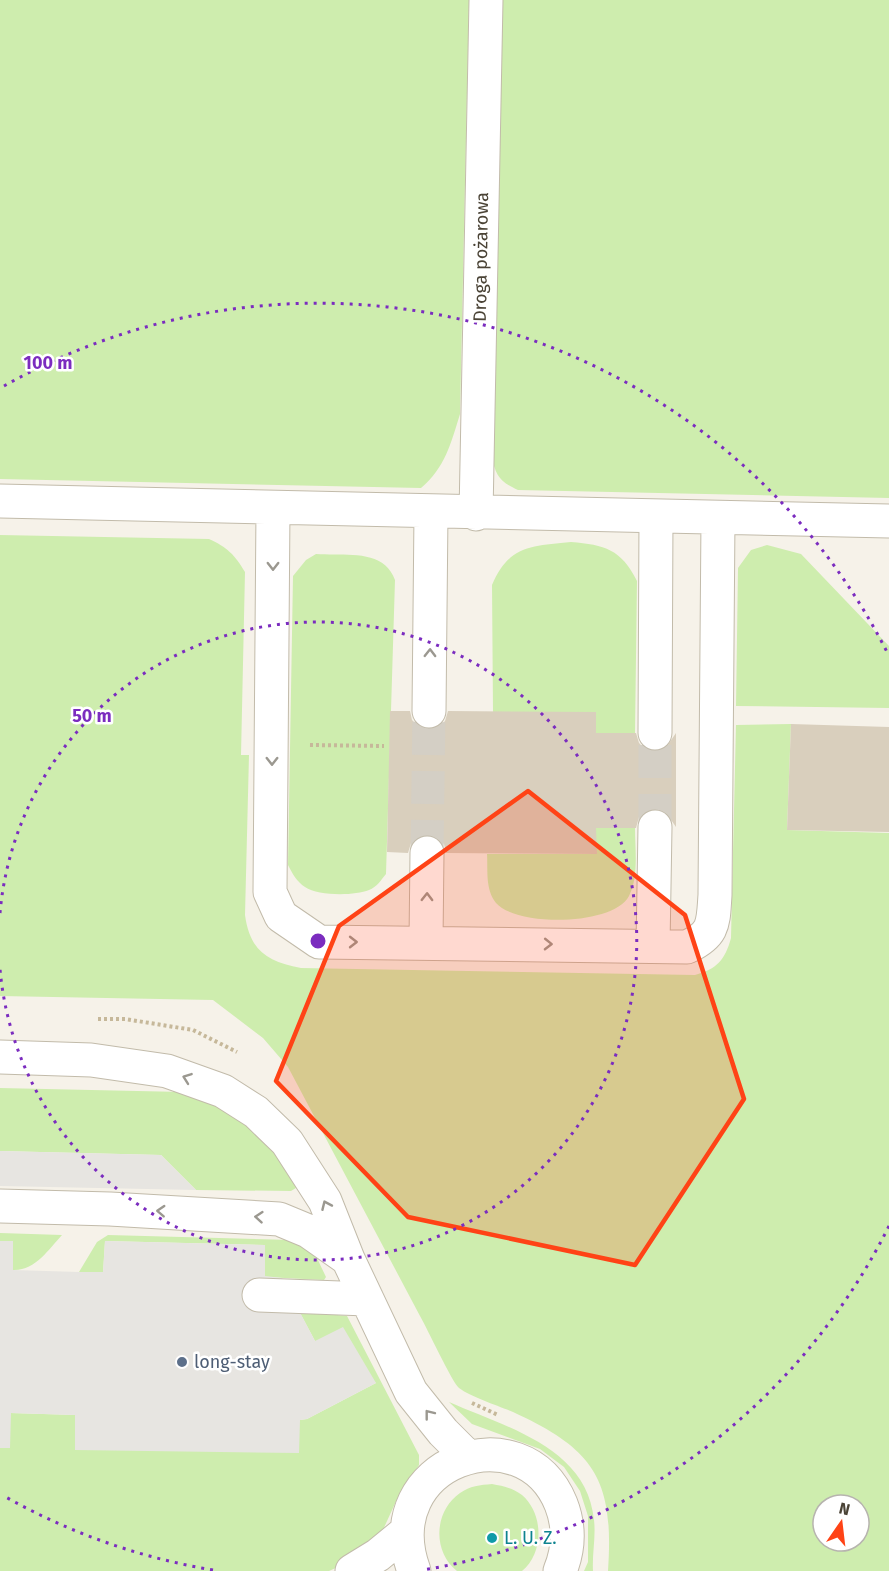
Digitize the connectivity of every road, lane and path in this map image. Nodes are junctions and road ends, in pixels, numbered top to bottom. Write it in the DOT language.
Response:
graph roads {
  1 [pos="486,0"];
  2 [pos="0,501"];
  3 [pos="273,508"];
  4 [pos="431,513"];
  5 [pos="476,514"];
  6 [pos="656,517"];
  7 [pos="718,518"];
  8 [pos="887,524"];
  9 [pos="429,711"];
  10 [pos="655,733"];
  11 [pos="272,745"];
  12 [pos="384,746"];
  13 [pos="655,827"];
  14 [pos="427,853"];
  15 [pos="426,941"];
  16 [pos="653,946"];
  17 [pos="0,1057"];
  18 [pos="0,1206"];
  19 [pos="348,1259"];
  20 [pos="259,1295"];
  21 [pos="367,1299"];
  22 [pos="468,1457"];
  23 [pos="406,1532"];
  24 [pos="352,1571"];
  25 [pos="414,1571"];
  26 [pos="560,1571"];
  1 -- 5 [label="lane, Droga pożarowa"];
  2 -- 3 [label="lane"];
  3 -- 4 [label="lane"];
  3 -- 11 [label="lane, one-way"];
  4 -- 5 [label="lane"];
  9 -- 4 [label="lane, one-way"];
  5 -- 6 [label="lane"];
  6 -- 7 [label="lane"];
  6 -- 10 [label="lane"];
  7 -- 8 [label="lane"];
  7 -- 16 [label="lane"];
  11 -- 12 [label="path"];
  11 -- 15 [label="lane, one-way"];
  13 -- 16 [label="lane"];
  15 -- 14 [label="lane, one-way"];
  15 -- 16 [label="lane, one-way"];
  19 -- 17 [label="lane, one-way"];
  19 -- 18 [label="lane, one-way"];
  19 -- 21 [label="lane"];
  20 -- 21 [label="lane"];
  22 -- 21 [label="lane, one-way"];
  22 -- 23 [label="lane"];
  22 -- 26 [label="lane"];
  23 -- 24 [label="lane"];
  23 -- 25 [label="lane"];
}
